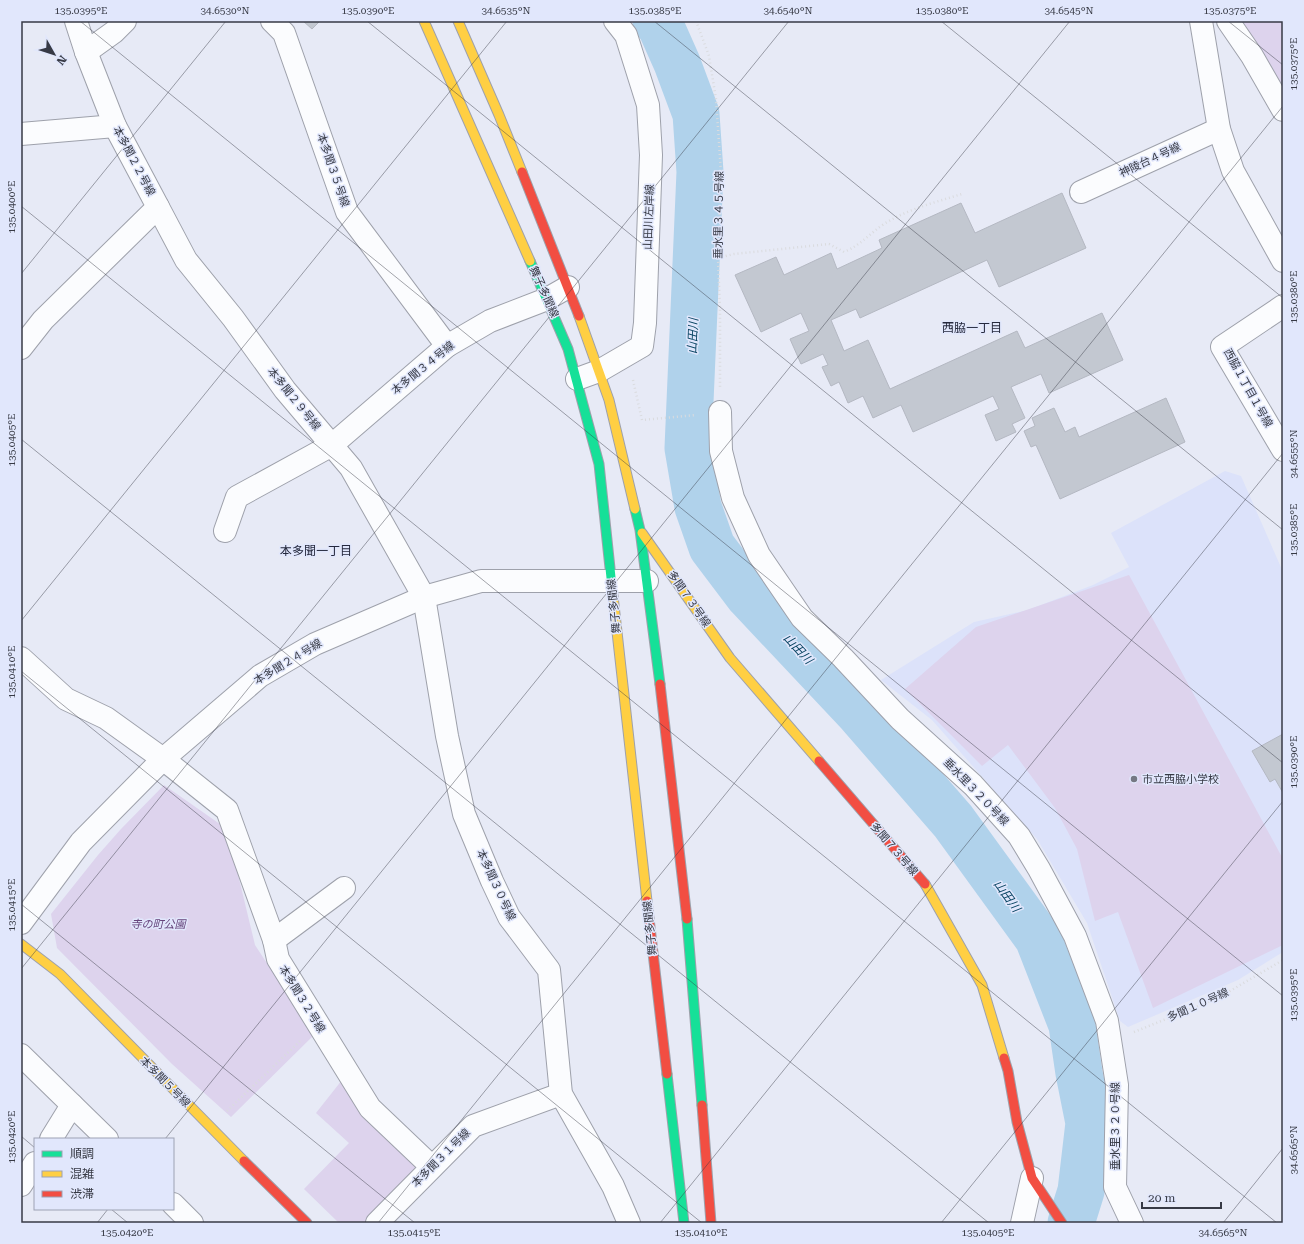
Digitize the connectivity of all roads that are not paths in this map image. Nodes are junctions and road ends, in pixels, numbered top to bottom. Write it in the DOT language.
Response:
graph roads {
  1 [pos="76,21"];
  2 [pos="125,21"];
  3 [pos="272,21"];
  4 [pos="424,21"];
  5 [pos="458,21"];
  6 [pos="615,21"];
  7 [pos="1201,21"];
  8 [pos="1228,21"];
  9 [pos="86,52"];
  10 [pos="1283,110"];
  11 [pos="115,126"];
  12 [pos="1219,129"];
  13 [pos="21,134"];
  14 [pos="1081,192"];
  15 [pos="158,207"];
  16 [pos="1283,261"];
  17 [pos="568,287"];
  18 [pos="547,299"];
  19 [pos="1283,306"];
  20 [pos="447,346"];
  21 [pos="21,348"];
  22 [pos="599,371"];
  23 [pos="577,379"];
  24 [pos="720,412"];
  25 [pos="332,445"];
  26 [pos="1283,450"];
  27 [pos="640,530"];
  28 [pos="225,531"];
  29 [pos="611,581"];
  30 [pos="647,581"];
  31 [pos="424,597"];
  32 [pos="21,658"];
  33 [pos="163,759"];
  34 [pos="344,888"];
  35 [pos="21,923"];
  36 [pos="274,940"];
  37 [pos="21,944"];
  38 [pos="21,1055"];
  39 [pos="561,1094"];
  40 [pos="72,1105"];
  41 [pos="51,1138"];
  42 [pos="106,1138"];
  43 [pos="34,1165"];
  44 [pos="432,1167"];
  45 [pos="1032,1178"];
  46 [pos="21,1185"];
  47 [pos="307,1223"];
  48 [pos="377,1223"];
  49 [pos="630,1223"];
  50 [pos="684,1223"];
  51 [pos="711,1223"];
  52 [pos="1022,1223"];
  53 [pos="1062,1223"];
  54 [pos="1132,1223"];
  1 -- 9 [label="street, 本多聞２２号線"];
  2 -- 9 [label="street"];
  3 -- 20 [label="street, 本多聞３５号線"];
  4 -- 18 [label="street, 舞子多聞線"];
  5 -- 17 [label="street, 舞子多聞線"];
  6 -- 22 [label="street, 山田川左岸線"];
  7 -- 12 [label="street"];
  8 -- 10 [label="street"];
  9 -- 11 [label="street, 本多聞２２号線"];
  11 -- 13 [label="street"];
  11 -- 15 [label="street, 本多聞２２号線"];
  12 -- 14 [label="street, 神陵台４号線"];
  12 -- 16 [label="street"];
  15 -- 21 [label="street, 本多聞２２号線"];
  15 -- 25 [label="street, 本多聞２９号線"];
  17 -- 18 [label="street, 本多聞３４号線"];
  17 -- 22 [label="street, 舞子多聞線"];
  18 -- 20 [label="street, 本多聞３４号線"];
  18 -- 23 [label="street, 舞子多聞線"];
  19 -- 26 [label="street, 西脇１丁目１号線"];
  20 -- 25 [label="street, 本多聞３４号線"];
  22 -- 23 [label="street, 山田川左岸線"];
  22 -- 27 [label="street, 舞子多聞線"];
  23 -- 29 [label="street, 舞子多聞線"];
  24 -- 54 [label="street, 垂水里３２０号線"];
  25 -- 28 [label="street, 本多聞３４号線"];
  25 -- 31 [label="street, 本多聞２９号線"];
  27 -- 30 [label="street, 舞子多聞線"];
  27 -- 45 [label="street, 多聞７３号線"];
  29 -- 30 [label="street, 本多聞２４号線"];
  29 -- 31 [label="street, 本多聞２４号線"];
  29 -- 50 [label="street, 舞子多聞線"];
  30 -- 51 [label="street, 舞子多聞線"];
  31 -- 33 [label="street, 本多聞２４号線"];
  31 -- 39 [label="street, 本多聞３０号線"];
  32 -- 33 [label="street, 本多聞３２号線"];
  33 -- 35 [label="street, 本多聞２４号線"];
  33 -- 36 [label="street, 本多聞３２号線"];
  34 -- 36 [label="street"];
  36 -- 44 [label="street, 本多聞３２号線"];
  37 -- 47 [label="street, 本多聞５号線"];
  38 -- 40 [label="street"];
  39 -- 44 [label="street, 本多聞３１号線"];
  39 -- 49 [label="street, 本多聞３０号線"];
  40 -- 41 [label="street"];
  40 -- 42 [label="street"];
  43 -- 46 [label="street"];
  44 -- 48 [label="street, 本多聞３１号線"];
  45 -- 52 [label="street, 多聞７３号線"];
  45 -- 53 [label="street"];
}
